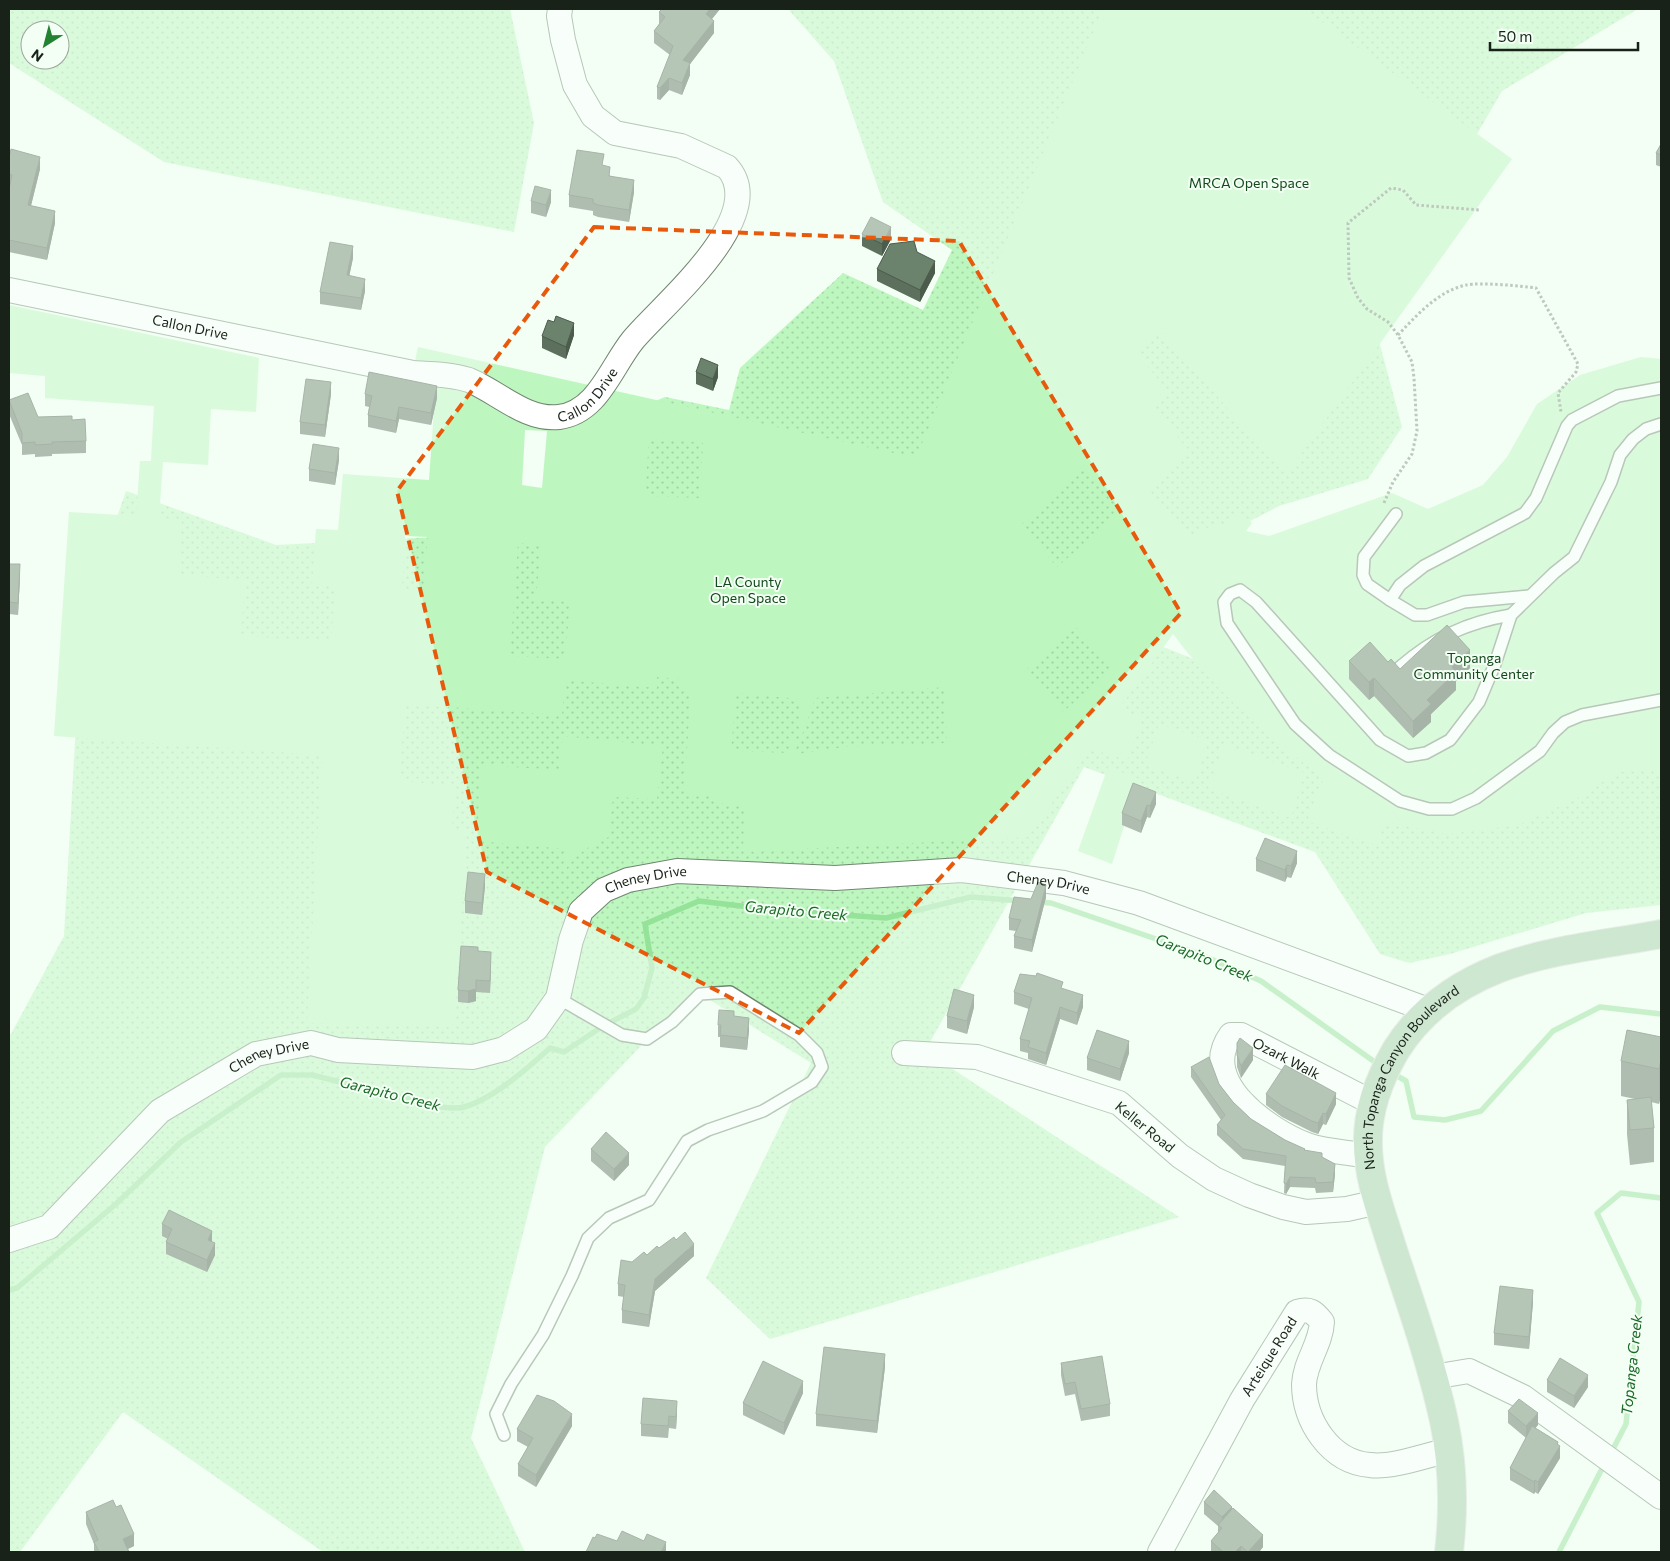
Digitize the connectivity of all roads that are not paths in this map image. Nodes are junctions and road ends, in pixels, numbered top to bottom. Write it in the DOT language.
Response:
graph roads {
  1 [pos="560,9"];
  2 [pos="9,290"];
  3 [pos="1661,388"];
  4 [pos="1661,424"];
  5 [pos="1396,514"];
  6 [pos="1529,596"];
  7 [pos="1390,600"];
  8 [pos="1511,615"];
  9 [pos="1400,667"];
  10 [pos="1661,700"];
  11 [pos="1661,934"];
  12 [pos="558,998"];
  13 [pos="1428,1010"];
  14 [pos="904,1052"];
  15 [pos="1375,1097"];
  16 [pos="1368,1156"];
  17 [pos="1378,1202"];
  18 [pos="9,1240"];
  19 [pos="1433,1377"];
  20 [pos="504,1435"];
  21 [pos="1449,1450"];
  22 [pos="1661,1496"];
  23 [pos="1160,1552"];
  24 [pos="1449,1552"];
  1 -- 2 [label="street, Callon Drive"];
  3 -- 7 [label="lane"];
  4 -- 6 [label="lane"];
  5 -- 7 [label="lane"];
  6 -- 7 [label="lane"];
  6 -- 8 [label="lane"];
  8 -- 9 [label="lane"];
  8 -- 10 [label="lane"];
  11 -- 13 [label="main road, North Topanga Canyon Boulevard"];
  12 -- 13 [label="street, Cheney Drive"];
  12 -- 18 [label="street, Cheney Drive"];
  12 -- 20 [label="lane"];
  13 -- 15 [label="main road, North Topanga Canyon Boulevard"];
  14 -- 17 [label="street, Keller Road"];
  15 -- 16 [label="main road, North Topanga Canyon Boulevard"];
  15 -- 16 [label="street, Ozark Walk"];
  16 -- 17 [label="main road, North Topanga Canyon Boulevard"];
  17 -- 19 [label="main road, North Topanga Canyon Boulevard"];
  19 -- 21 [label="main road, North Topanga Canyon Boulevard"];
  19 -- 22 [label="street"];
  21 -- 23 [label="street, Arteique Road"];
  21 -- 24 [label="main road, North Topanga Canyon Boulevard"];
}
